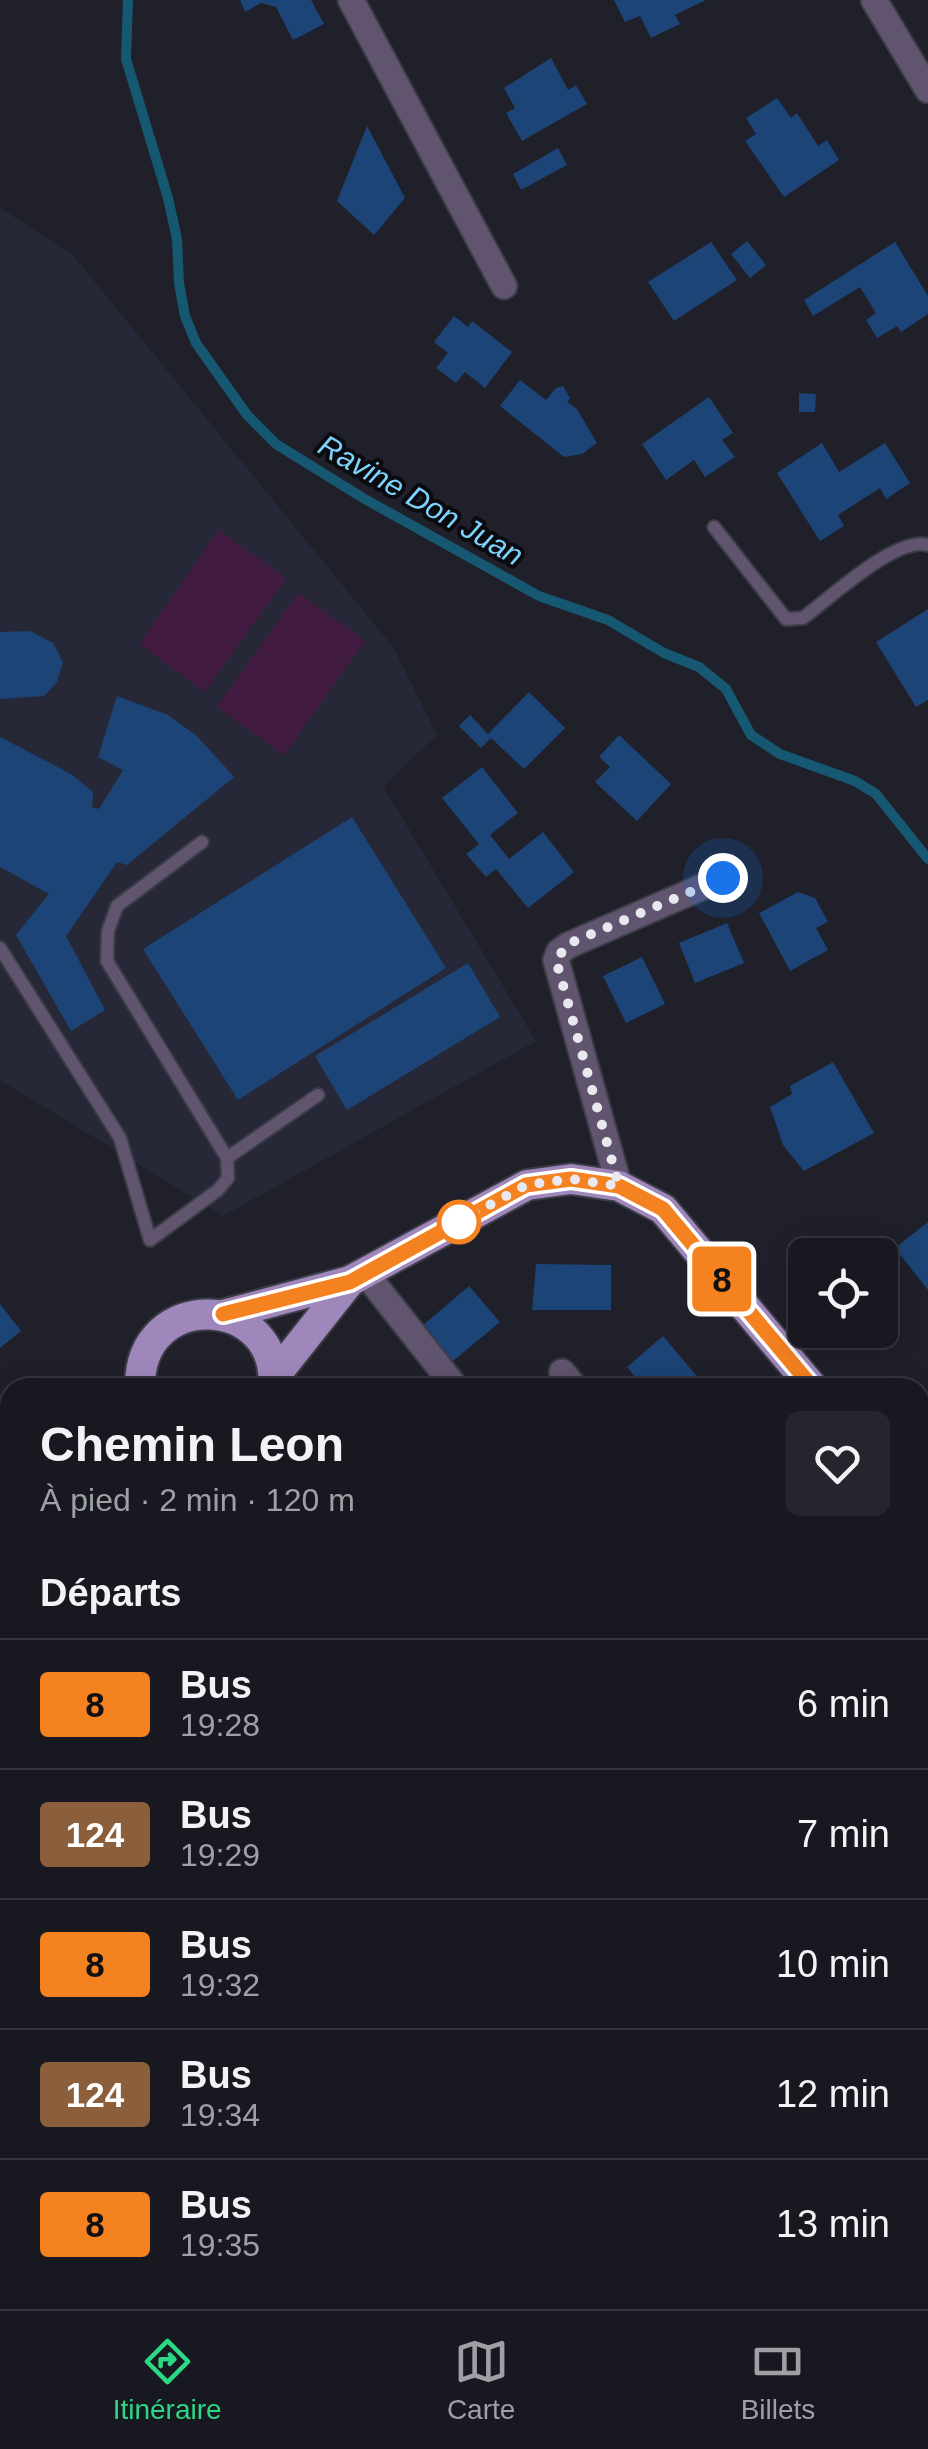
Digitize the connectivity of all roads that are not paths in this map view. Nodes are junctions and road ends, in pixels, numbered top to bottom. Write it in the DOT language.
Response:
graph roads {
  1 [pos="351,0"];
  2 [pos="874,0"];
  3 [pos="928,90"];
  4 [pos="504,286"];
  5 [pos="714,527"];
  6 [pos="928,544"];
  7 [pos="202,842"];
  8 [pos="723,878"];
  9 [pos="0,948"];
  10 [pos="318,1095"];
  11 [pos="227,1158"];
  12 [pos="619,1186"];
  13 [pos="358,1278"];
  14 [pos="223,1314"];
  15 [pos="141,1378"];
  16 [pos="273,1378"];
  17 [pos="277,1378"];
  18 [pos="447,1378"];
  19 [pos="805,1378"];
  1 -- 4 [label="street"];
  2 -- 3 [label="street"];
  5 -- 6 [label="lane"];
  7 -- 11 [label="lane"];
  8 -- 12 [label="street"];
  9 -- 11 [label="lane"];
  10 -- 11 [label="lane"];
  12 -- 13 [label="main road"];
  12 -- 19 [label="main road"];
  13 -- 14 [label="main road"];
  13 -- 17 [label="main road"];
  13 -- 18 [label="street"];
  14 -- 15 [label="main road"];
  14 -- 16 [label="main road"];
}
